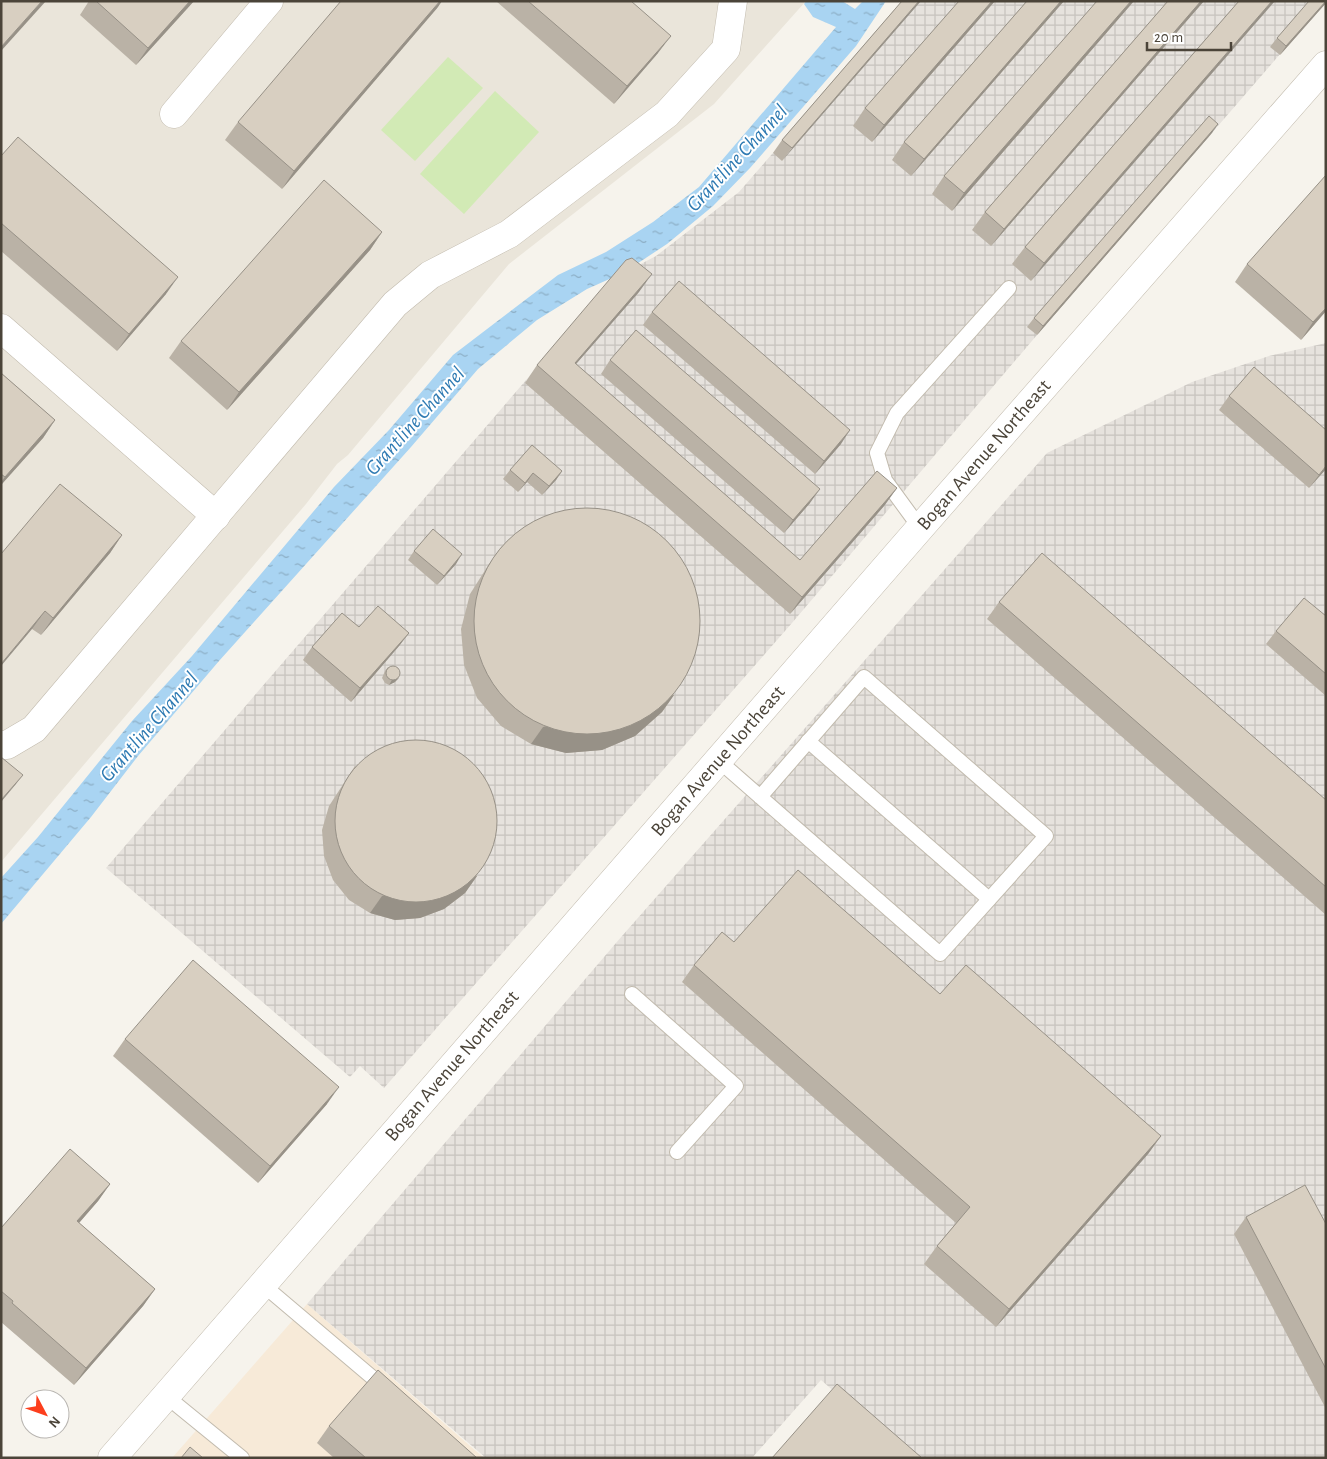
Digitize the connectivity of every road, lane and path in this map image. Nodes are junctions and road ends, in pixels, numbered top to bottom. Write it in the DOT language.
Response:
graph roads {
  1 [pos="269,1"];
  2 [pos="733,1"];
  3 [pos="1326,65"];
  4 [pos="174,114"];
  5 [pos="1009,288"];
  6 [pos="1,328"];
  7 [pos="216,516"];
  8 [pos="920,528"];
  9 [pos="808,741"];
  10 [pos="1,745"];
  11 [pos="718,760"];
  12 [pos="760,797"];
  13 [pos="989,899"];
  14 [pos="632,994"];
  15 [pos="677,1152"];
  16 [pos="262,1284"];
  17 [pos="166,1396"];
  18 [pos="399,1400"];
  19 [pos="112,1458"];
  20 [pos="242,1458"];
  1 -- 4 [label="street"];
  2 -- 7 [label="street"];
  3 -- 8 [label="street, Bogan Avenue Northeast"];
  5 -- 8 [label="lane"];
  6 -- 7 [label="street"];
  7 -- 10 [label="street"];
  8 -- 11 [label="street, Bogan Avenue Northeast"];
  9 -- 12 [label="lane"];
  9 -- 13 [label="lane"];
  9 -- 13 [label="lane"];
  11 -- 12 [label="lane"];
  11 -- 16 [label="street, Bogan Avenue Northeast"];
  12 -- 13 [label="lane"];
  14 -- 15 [label="lane"];
  16 -- 17 [label="street, Bogan Avenue Northeast"];
  16 -- 18 [label="lane"];
  17 -- 19 [label="street, Bogan Avenue Northeast"];
  17 -- 20 [label="lane"];
}
